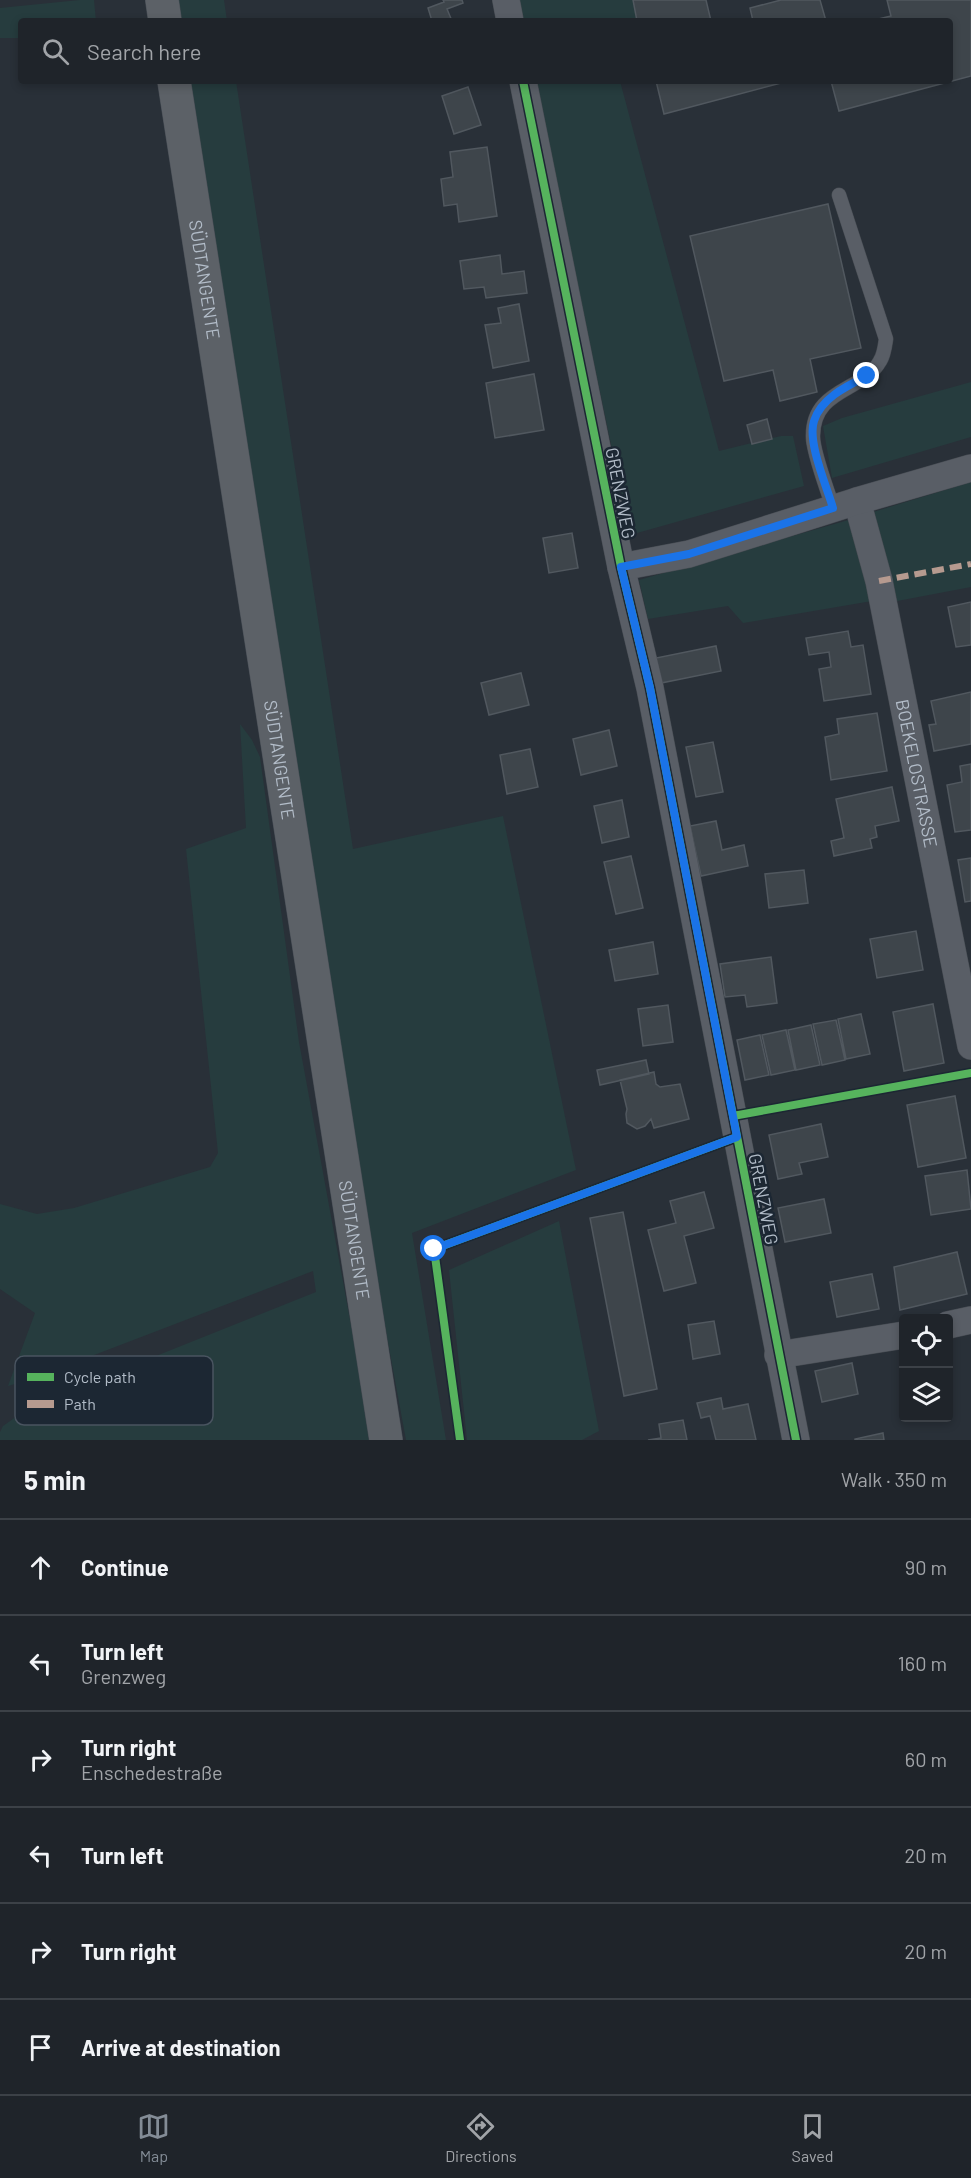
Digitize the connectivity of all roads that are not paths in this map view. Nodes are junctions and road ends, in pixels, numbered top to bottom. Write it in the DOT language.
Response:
graph roads {
  1 [pos="162,0"];
  2 [pos="506,0"];
  3 [pos="165,18"];
  4 [pos="509,18"];
  5 [pos="174,84"];
  6 [pos="524,84"];
  7 [pos="839,195"];
  8 [pos="971,468"];
  9 [pos="845,504"];
  10 [pos="621,567"];
  11 [pos="971,1046"];
  12 [pos="971,1320"];
  13 [pos="953,1324"];
  14 [pos="899,1336"];
  15 [pos="778,1355"];
  16 [pos="386,1440"];
  17 [pos="796,1440"];
  1 -- 3 [label="main road"];
  2 -- 4 [label="street"];
  5 -- 16 [label="main road, SÜDTANGENTE"];
  6 -- 10 [label="street, GRENZWEG"];
  7 -- 9 [label="lane"];
  8 -- 9 [label="street"];
  9 -- 10 [label="street"];
  9 -- 11 [label="street, BOEKELOSTRASSE"];
  10 -- 15 [label="street, GRENZWEG"];
  12 -- 13 [label="street"];
  14 -- 15 [label="street"];
  15 -- 17 [label="street, GRENZWEG"];
}
